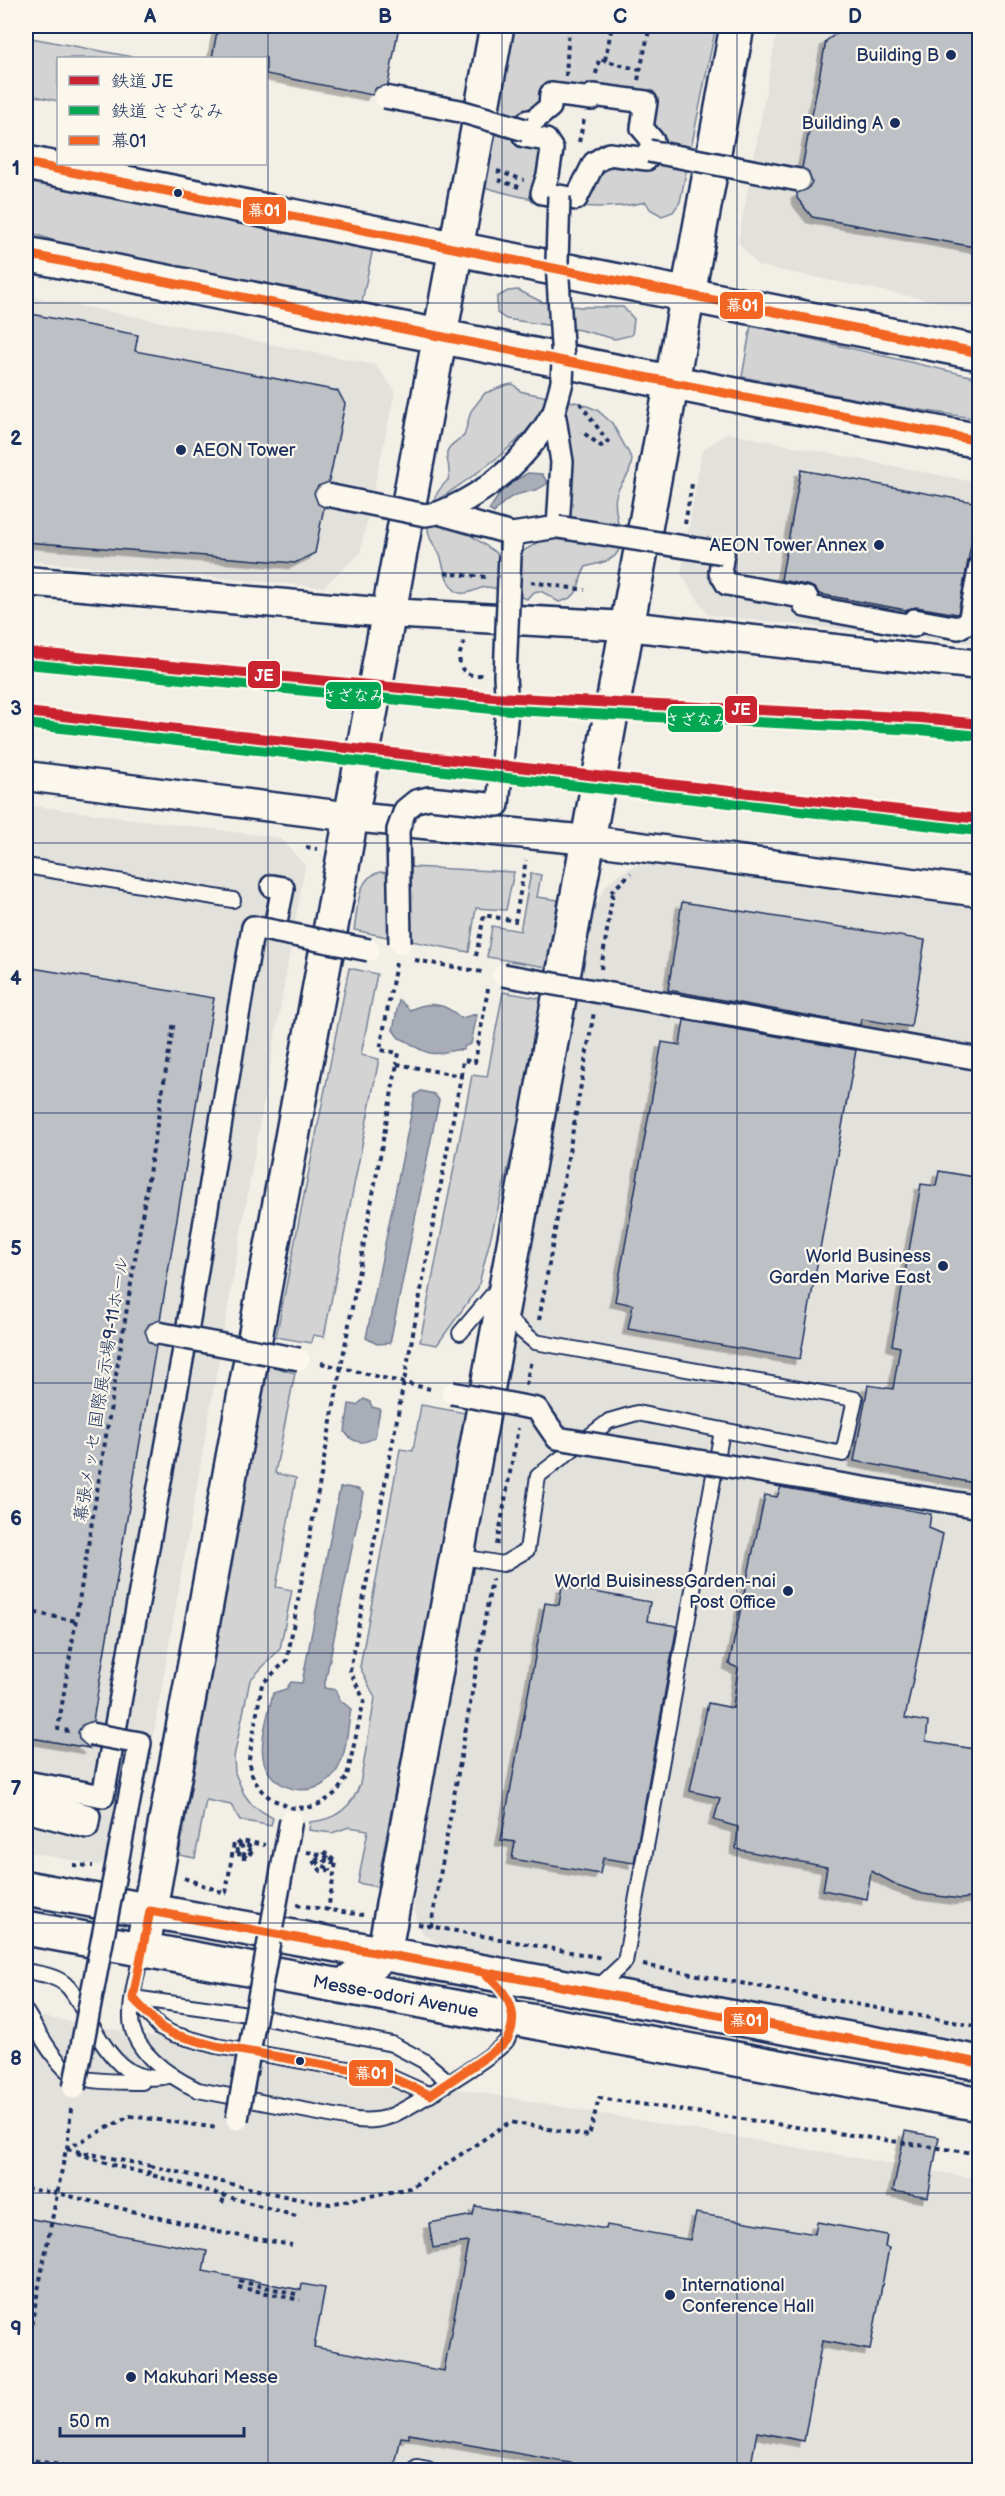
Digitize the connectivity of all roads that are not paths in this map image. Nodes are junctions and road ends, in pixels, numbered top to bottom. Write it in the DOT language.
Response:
graph roads {
  1 [pos="497,26"];
  2 [pos="737,26"];
  3 [pos="385,98"];
  4 [pos="525,130"];
  5 [pos="650,151"];
  6 [pos="26,163"];
  7 [pos="799,180"];
  8 [pos="560,196"];
  9 [pos="455,248"];
  10 [pos="26,254"];
  11 [pos="688,295"];
  12 [pos="439,337"];
  13 [pos="980,353"];
  14 [pos="672,383"];
  15 [pos="554,412"];
  16 [pos="980,441"];
  17 [pos="327,495"];
  18 [pos="438,513"];
  19 [pos="558,527"];
  20 [pos="512,534"];
  21 [pos="980,566"];
  22 [pos="26,582"];
  23 [pos="388,613"];
  24 [pos="627,626"];
  25 [pos="980,666"];
  26 [pos="26,776"];
  27 [pos="352,817"];
  28 [pos="588,840"];
  29 [pos="26,866"];
  30 [pos="272,886"];
  31 [pos="980,892"];
  32 [pos="233,900"];
  33 [pos="274,931"];
  34 [pos="369,950"];
  35 [pos="402,953"];
  36 [pos="497,974"];
  37 [pos="980,1059"];
  38 [pos="508,1277"];
  39 [pos="502,1314"];
  40 [pos="158,1333"];
  41 [pos="460,1333"];
  42 [pos="186,1338"];
  43 [pos="299,1359"];
  44 [pos="452,1393"];
  45 [pos="722,1431"];
  46 [pos="980,1507"];
  47 [pos="457,1556"];
  48 [pos="91,1734"];
  49 [pos="114,1738"];
  50 [pos="26,1782"];
  51 [pos="26,1799"];
  52 [pos="26,1811"];
  53 [pos="291,1820"];
  54 [pos="26,1888"];
  55 [pos="150,1911"];
  56 [pos="26,1928"];
  57 [pos="142,1951"];
  58 [pos="384,1954"];
  59 [pos="26,1971"];
  60 [pos="483,1972"];
  61 [pos="345,1985"];
  62 [pos="594,1992"];
  63 [pos="133,1998"];
  64 [pos="26,2012"];
  65 [pos="514,2018"];
  66 [pos="980,2063"];
  67 [pos="172,2075"];
  68 [pos="449,2082"];
  69 [pos="74,2088"];
  70 [pos="430,2095"];
  71 [pos="980,2104"];
  72 [pos="237,2119"];
  1 -- 9 [label="street"];
  2 -- 11 [label="street"];
  3 -- 4 [label="street, bridge"];
  4 -- 5 [label="street"];
  4 -- 8 [label="street"];
  5 -- 7 [label="street, bridge"];
  5 -- 8 [label="street"];
  6 -- 9 [label="street"];
  8 -- 15 [label="street, bridge"];
  9 -- 11 [label="street"];
  9 -- 12 [label="street"];
  10 -- 12 [label="street"];
  11 -- 13 [label="street"];
  11 -- 14 [label="street"];
  12 -- 14 [label="street"];
  12 -- 23 [label="street"];
  14 -- 16 [label="street"];
  14 -- 24 [label="street"];
  15 -- 18 [label="street"];
  15 -- 19 [label="street"];
  17 -- 18 [label="street, bridge"];
  18 -- 20 [label="street"];
  19 -- 20 [label="street"];
  19 -- 21 [label="street, bridge"];
  20 -- 35 [label="street, bridge"];
  22 -- 23 [label="street"];
  23 -- 24 [label="street"];
  23 -- 27 [label="street"];
  24 -- 25 [label="street"];
  24 -- 28 [label="street"];
  26 -- 27 [label="street"];
  27 -- 28 [label="street"];
  27 -- 55 [label="street"];
  28 -- 31 [label="street"];
  28 -- 38 [label="street"];
  29 -- 32 [label="lane"];
  30 -- 33 [label="street"];
  33 -- 34 [label="street, bridge"];
  33 -- 42 [label="street, bridge"];
  36 -- 37 [label="street, bridge"];
  38 -- 39 [label="street"];
  38 -- 41 [label="lane"];
  39 -- 45 [label="lane"];
  39 -- 47 [label="street"];
  40 -- 42 [label="street, bridge"];
  42 -- 43 [label="street, bridge"];
  42 -- 49 [label="street"];
  44 -- 46 [label="street, bridge"];
  45 -- 47 [label="lane"];
  45 -- 62 [label="lane"];
  47 -- 58 [label="street"];
  48 -- 49 [label="street, bridge"];
  49 -- 50 [label="street"];
  49 -- 69 [label="street, bridge"];
  51 -- 52 [label="street"];
  53 -- 72 [label="street, bridge"];
  54 -- 55 [label="street, Messe-odori Avenue"];
  55 -- 57 [label="street"];
  55 -- 58 [label="street, Messe-odori Avenue"];
  56 -- 57 [label="street, Messe-odori Avenue"];
  57 -- 61 [label="street, Messe-odori Avenue"];
  57 -- 63 [label="lane"];
  58 -- 60 [label="street, Messe-odori Avenue"];
  58 -- 61 [label="street"];
  59 -- 67 [label="lane"];
  60 -- 62 [label="street, Messe-odori Avenue"];
  60 -- 65 [label="lane"];
  61 -- 65 [label="street, Messe-odori Avenue"];
  62 -- 66 [label="street, Messe-odori Avenue"];
  63 -- 67 [label="lane"];
  63 -- 68 [label="lane"];
  63 -- 70 [label="lane"];
  64 -- 67 [label="lane"];
  65 -- 68 [label="lane"];
  65 -- 71 [label="street, Messe-odori Avenue"];
  67 -- 70 [label="lane"];
  68 -- 70 [label="lane"];
}
